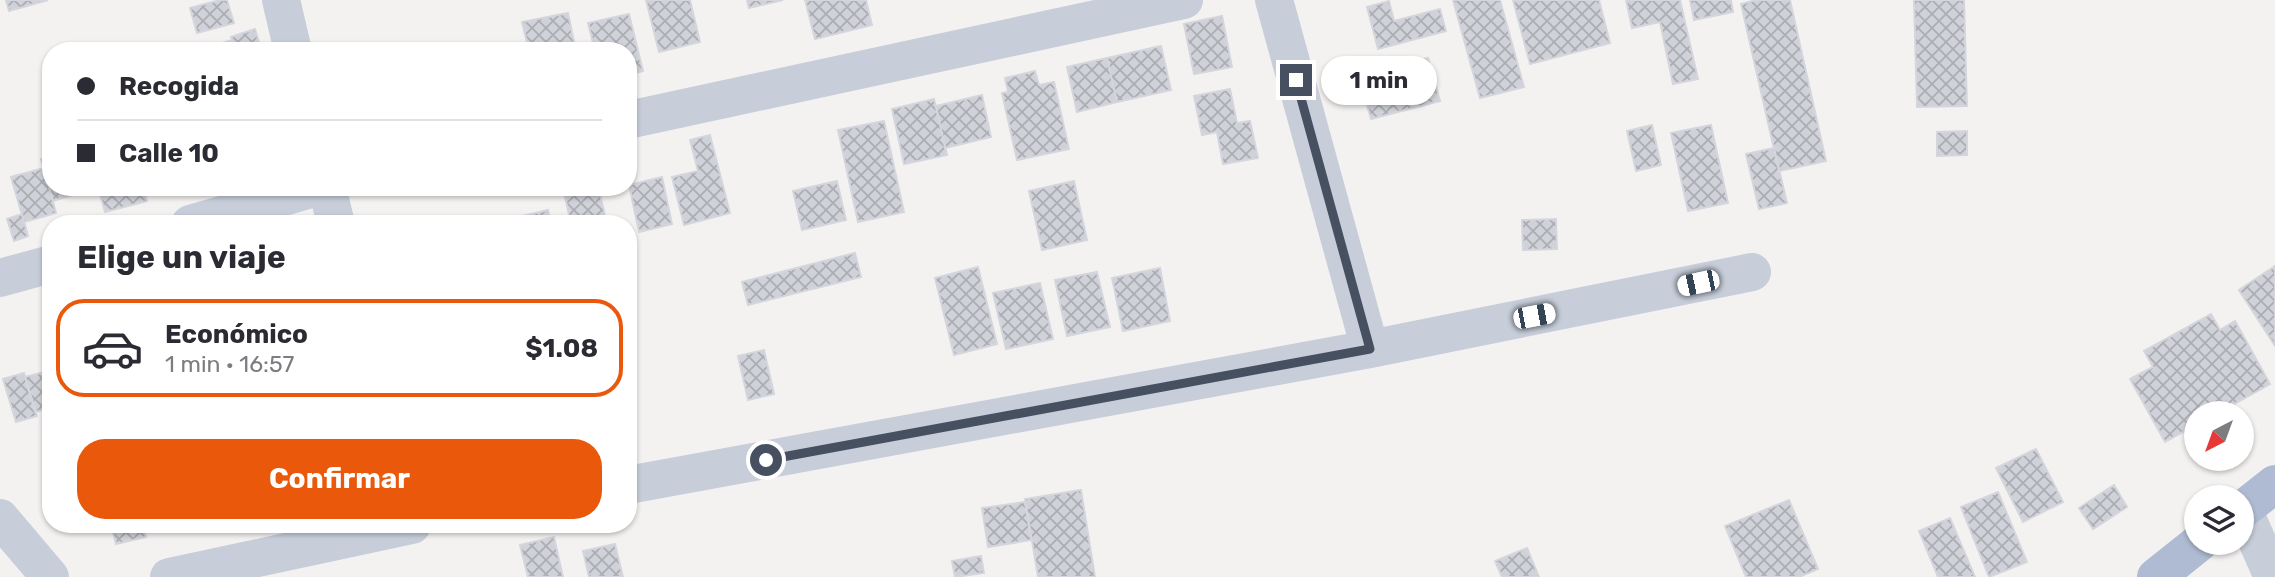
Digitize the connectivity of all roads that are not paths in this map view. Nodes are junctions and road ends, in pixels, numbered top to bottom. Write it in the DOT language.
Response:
graph roads {
  1 [pos="281,0"];
  2 [pos="1184,0"];
  3 [pos="1274,0"];
  4 [pos="291,42"];
  5 [pos="637,118"];
  6 [pos="287,196"];
  7 [pos="329,196"];
  8 [pos="221,215"];
  9 [pos="334,215"];
  10 [pos="42,266"];
  11 [pos="1752,272"];
  12 [pos="0,278"];
  13 [pos="1370,349"];
  14 [pos="637,483"];
  15 [pos="2275,484"];
  16 [pos="2254,500"];
  17 [pos="0,518"];
  18 [pos="374,533"];
  19 [pos="2254,535"];
  20 [pos="2184,555"];
  21 [pos="34,574"];
  22 [pos="169,577"];
  23 [pos="2156,577"];
  24 [pos="2273,577"];
  1 -- 4 [label="street"];
  2 -- 5 [label="street"];
  3 -- 13 [label="street"];
  6 -- 8 [label="street"];
  7 -- 9 [label="street"];
  10 -- 12 [label="street"];
  11 -- 13 [label="street"];
  13 -- 14 [label="street"];
  15 -- 16 [label="main road"];
  17 -- 21 [label="street"];
  18 -- 22 [label="street"];
  19 -- 24 [label="street"];
  20 -- 23 [label="main road"];
}
